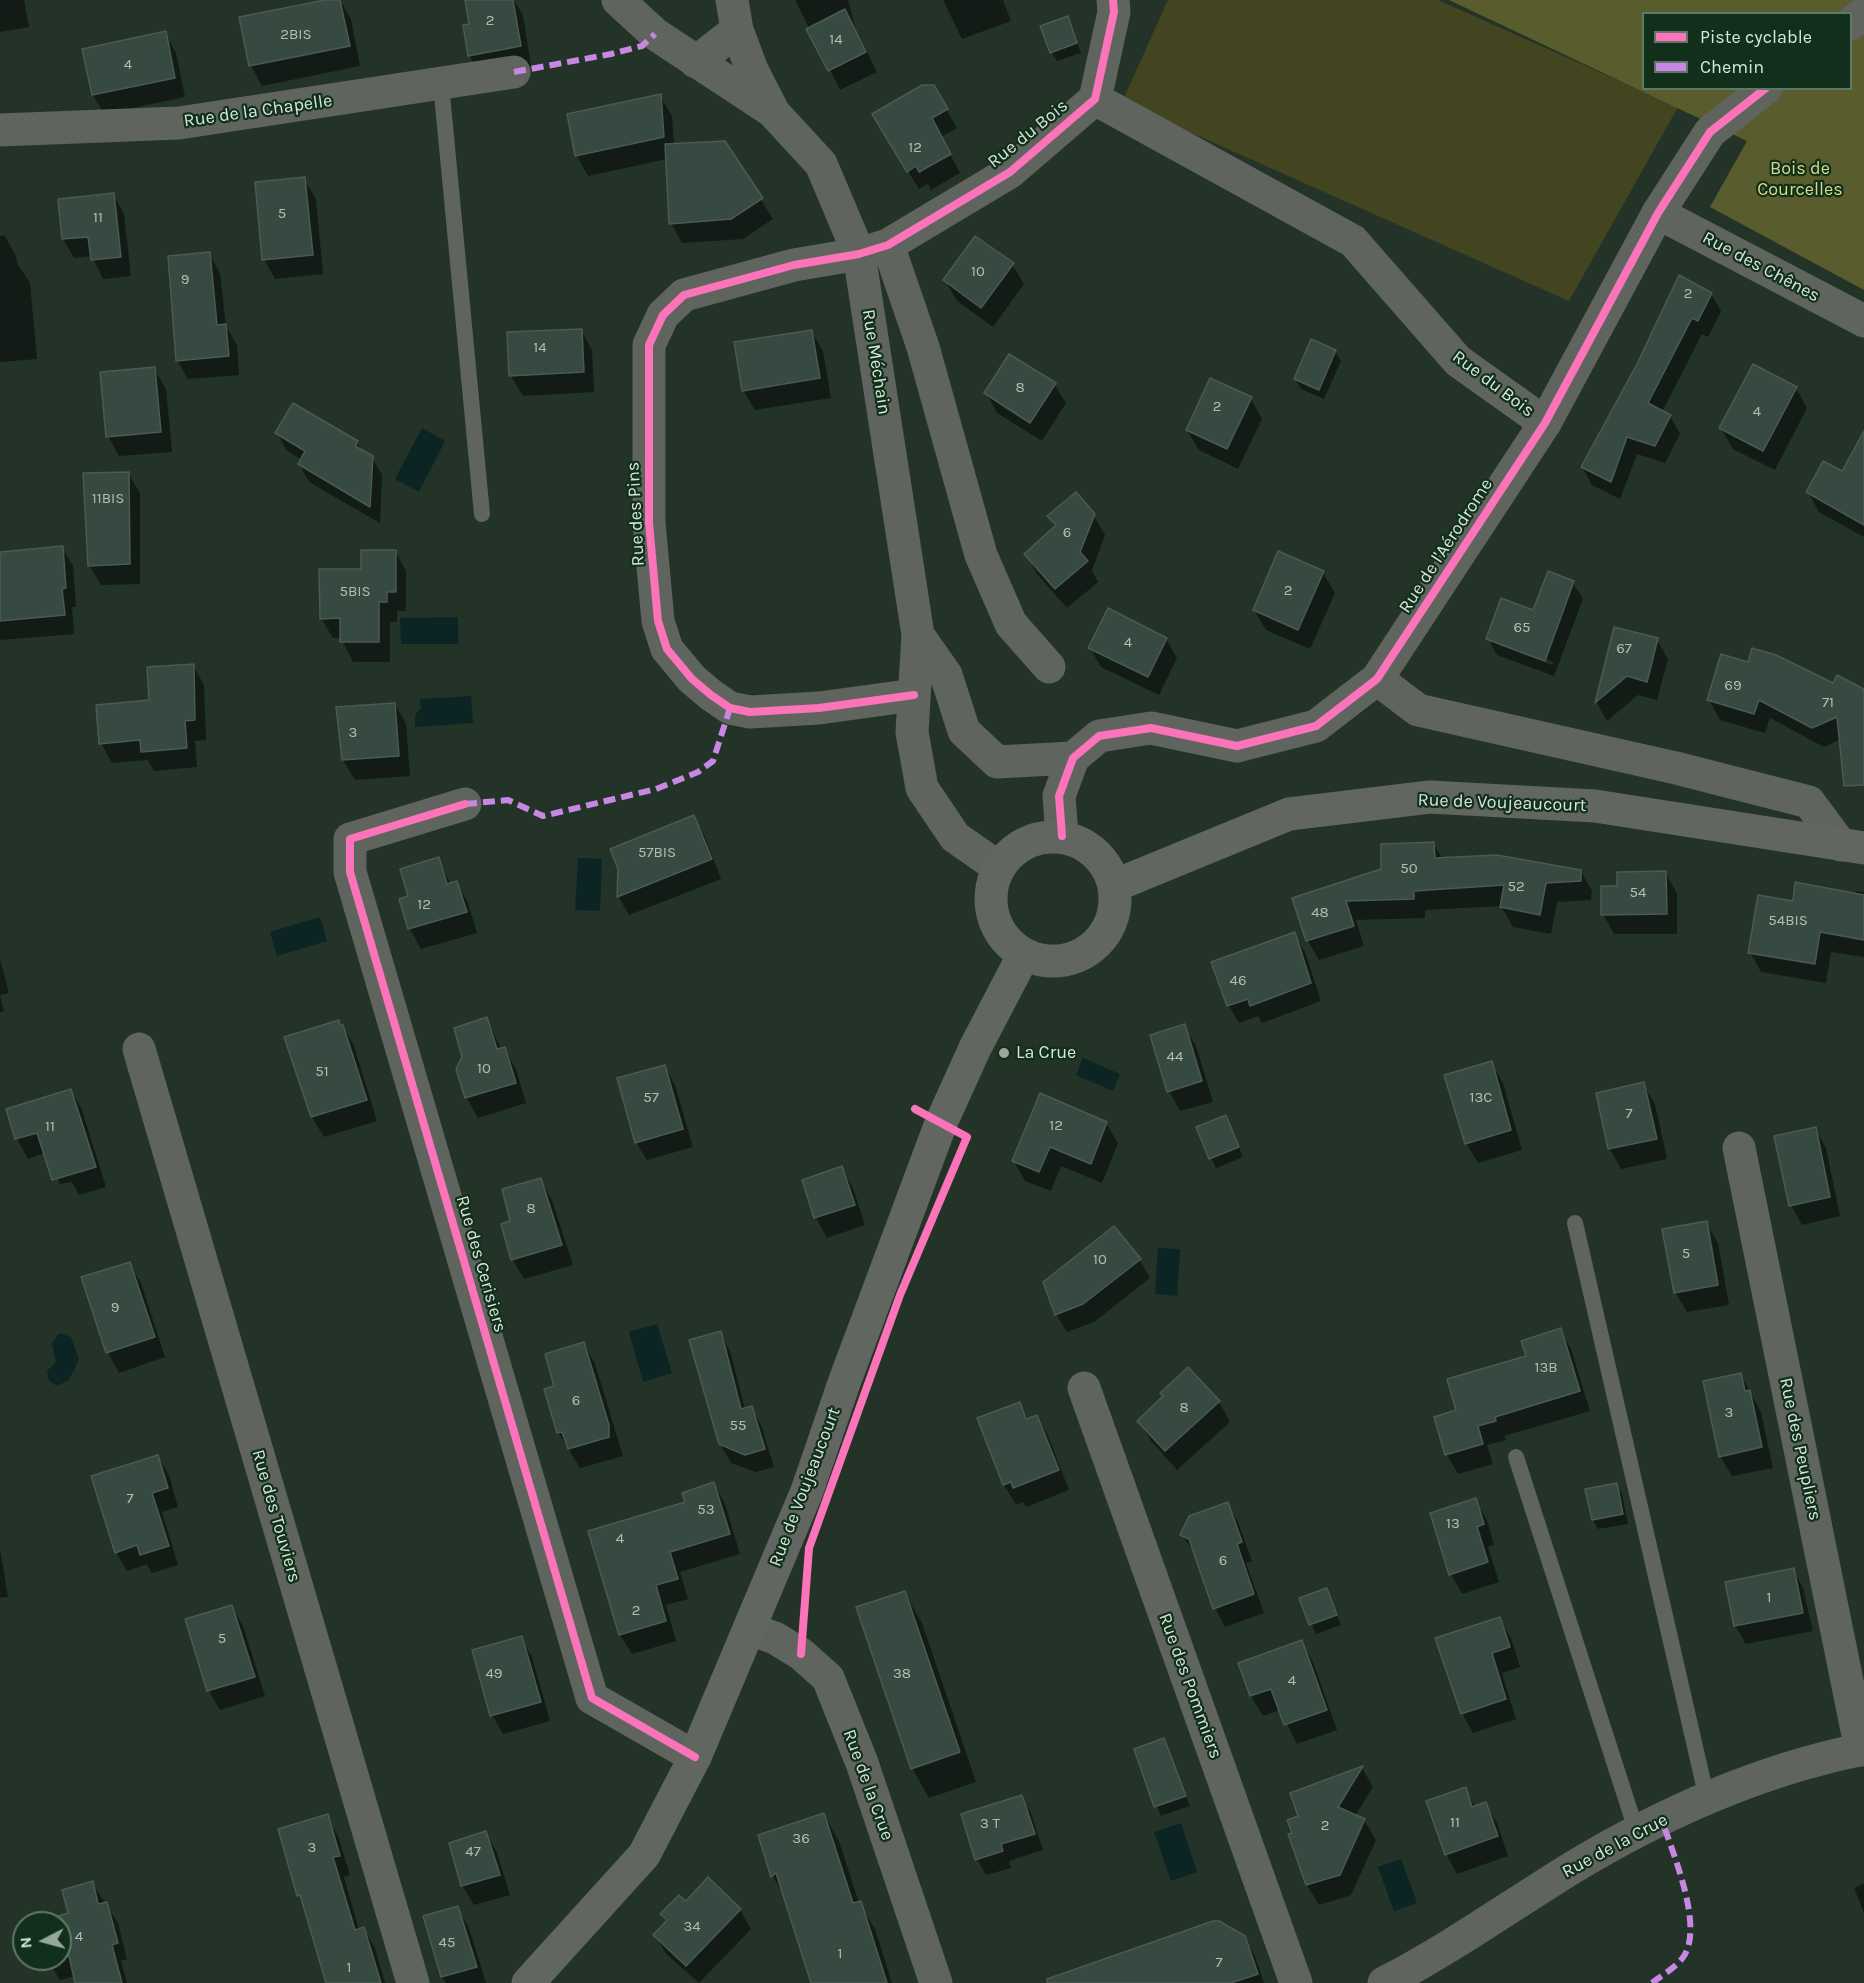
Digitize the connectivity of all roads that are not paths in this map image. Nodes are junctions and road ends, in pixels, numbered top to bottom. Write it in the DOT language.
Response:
graph roads {
  1 [pos="618,0"];
  2 [pos="1113,0"];
  3 [pos="1864,13"];
  4 [pos="734,15"];
  5 [pos="1852,23"];
  6 [pos="696,62"];
  7 [pos="514,72"];
  8 [pos="441,84"];
  9 [pos="1763,90"];
  10 [pos="1095,99"];
  11 [pos="774,113"];
  12 [pos="0,130"];
  13 [pos="1658,213"];
  14 [pos="873,249"];
  15 [pos="1864,321"];
  16 [pos="1545,423"];
  17 [pos="482,514"];
  18 [pos="918,635"];
  19 [pos="1049,667"];
  20 [pos="1377,679"];
  21 [pos="914,695"];
  22 [pos="1073,758"];
  23 [pos="465,804"];
  24 [pos="1062,836"];
  25 [pos="1853,847"];
  26 [pos="998,867"];
  27 [pos="1116,885"];
  28 [pos="1023,956"];
  29 [pos="139,1049"];
  30 [pos="1739,1148"];
  31 [pos="1575,1223"];
  32 [pos="1084,1388"];
  33 [pos="1516,1457"];
  34 [pos="749,1629"];
  35 [pos="1863,1750"];
  36 [pos="695,1757"];
  37 [pos="1707,1799"];
  38 [pos="1637,1833"];
  39 [pos="413,1983"];
  40 [pos="528,1983"];
  41 [pos="936,1983"];
  42 [pos="1296,1983"];
  43 [pos="1384,1983"];
  1 -- 6 [label="street"];
  2 -- 10 [label="street, Rue du Bois"];
  3 -- 5 [label="street"];
  4 -- 6 [label="street"];
  4 -- 11 [label="street"];
  6 -- 11 [label="street"];
  7 -- 8 [label="street, Rue de la Chapelle"];
  8 -- 12 [label="street, Rue de la Chapelle"];
  8 -- 17 [label="lane"];
  9 -- 13 [label="street, Rue de l'Aérodrome"];
  10 -- 14 [label="street, Rue du Bois"];
  10 -- 16 [label="street, Rue du Bois"];
  11 -- 14 [label="street, Rue Méchain"];
  13 -- 15 [label="street, Rue des Chênes"];
  13 -- 16 [label="street, Rue de l'Aérodrome"];
  14 -- 18 [label="street, Rue Méchain"];
  14 -- 19 [label="street, Rue Méchain"];
  14 -- 21 [label="street, Rue des Pins"];
  16 -- 20 [label="street, Rue de l'Aérodrome"];
  18 -- 21 [label="street, Rue Méchain"];
  18 -- 22 [label="street, Rue Méchain"];
  20 -- 22 [label="street, Rue de l'Aérodrome"];
  20 -- 25 [label="street"];
  21 -- 26 [label="street, Rue Méchain"];
  22 -- 24 [label="street, Rue de l'Aérodrome"];
  23 -- 36 [label="street, Rue des Cerisiers"];
  24 -- 26 [label="main road"];
  24 -- 27 [label="main road"];
  25 -- 27 [label="main road, Rue de Voujeaucourt"];
  26 -- 28 [label="main road"];
  27 -- 28 [label="main road"];
  28 -- 34 [label="main road, Rue de Voujeaucourt"];
  29 -- 39 [label="street, Rue des Touviers"];
  30 -- 35 [label="street, Rue des Peupliers"];
  31 -- 37 [label="lane"];
  32 -- 42 [label="street, Rue des Pommiers"];
  33 -- 38 [label="lane"];
  34 -- 36 [label="main road, Rue de Voujeaucourt"];
  34 -- 41 [label="street, Rue de la Crue"];
  35 -- 37 [label="street, Rue de la Crue"];
  36 -- 40 [label="main road, Rue de Voujeaucourt"];
  37 -- 38 [label="street, Rue de la Crue"];
  38 -- 43 [label="street, Rue de la Crue"];
}
